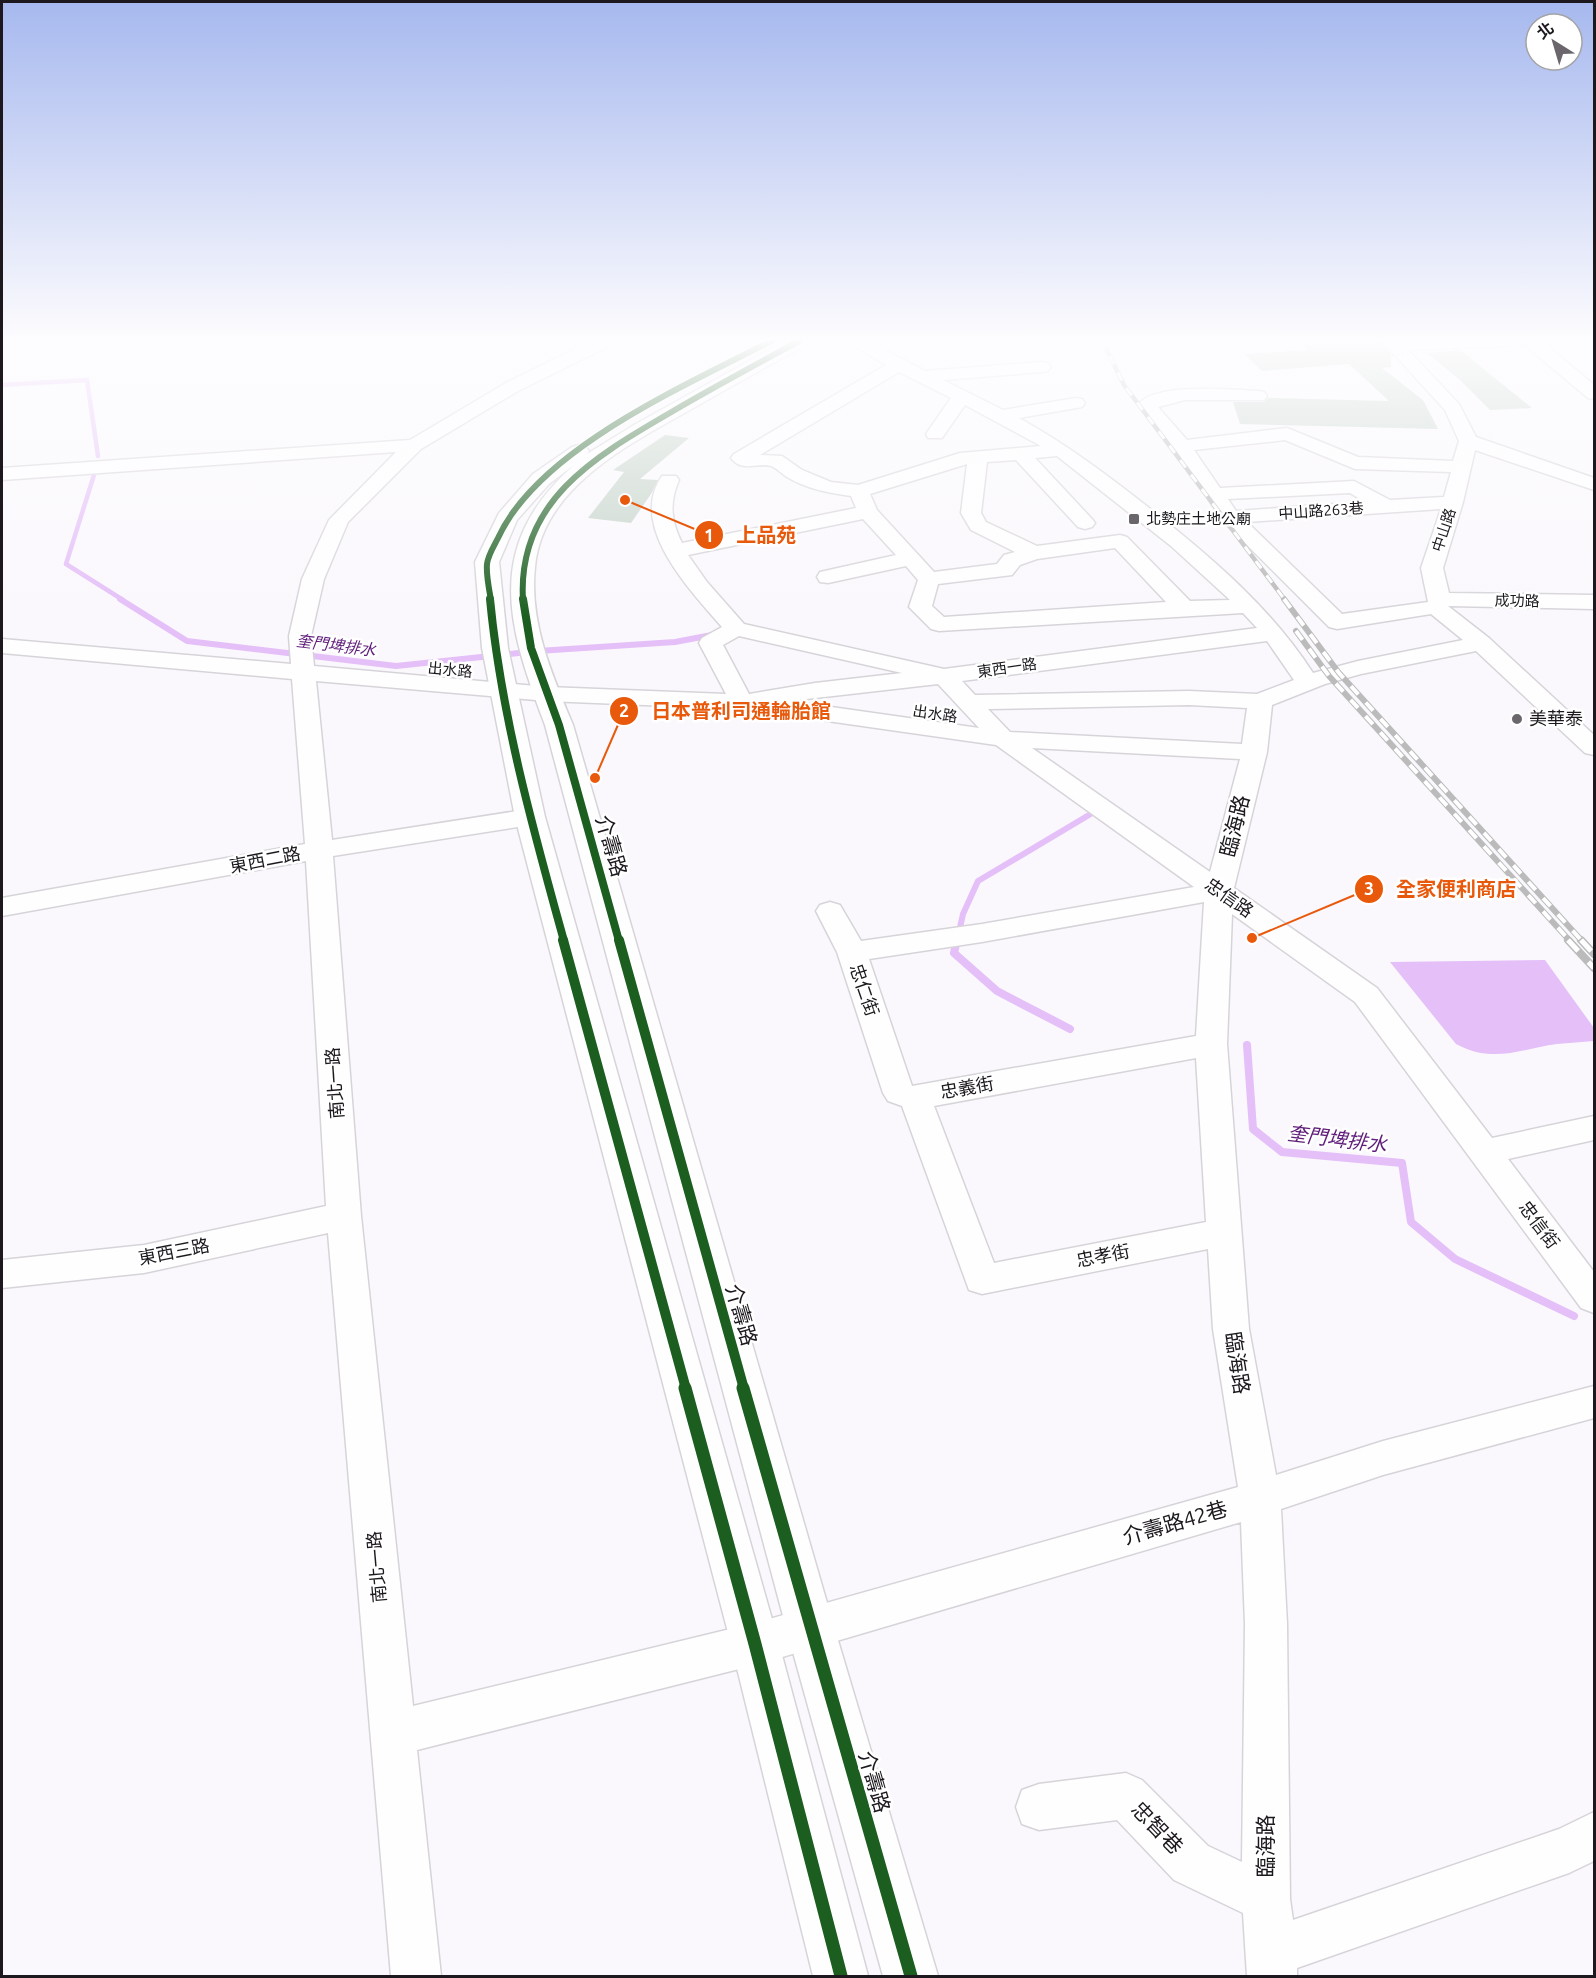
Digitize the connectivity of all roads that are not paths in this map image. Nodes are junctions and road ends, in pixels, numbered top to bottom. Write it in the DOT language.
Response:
graph roads {
  1 [pos="435,432"];
  2 [pos="605,432"];
  3 [pos="636,432"];
  4 [pos="785,432"];
  5 [pos="1028,432"];
  6 [pos="1170,432"];
  7 [pos="1464,432"];
  8 [pos="1468,441"];
  9 [pos="414,445"];
  10 [pos="1182,446"];
  11 [pos="1061,450"];
  12 [pos="1020,453"];
  13 [pos="978,456"];
  14 [pos="1462,467"];
  15 [pos="2,474"];
  16 [pos="669,480"];
  17 [pos="1594,484"];
  18 [pos="859,491"];
  19 [pos="1213,494"];
  20 [pos="1453,502"];
  21 [pos="1386,506"];
  22 [pos="868,512"];
  23 [pos="1230,517"];
  24 [pos="1086,523"];
  25 [pos="675,550"];
  26 [pos="1034,553"];
  27 [pos="909,559"];
  28 [pos="828,577"];
  29 [pos="929,579"];
  30 [pos="1594,602"];
  31 [pos="1438,603"];
  32 [pos="1248,606"];
  33 [pos="1184,608"];
  34 [pos="736,629"];
  35 [pos="1273,633"];
  36 [pos="1481,643"];
  37 [pos="2,646"];
  38 [pos="303,662"];
  39 [pos="518,667"];
  40 [pos="944,676"];
  41 [pos="1308,683"];
  42 [pos="1260,701"];
  43 [pos="742,702"];
  44 [pos="968,702"];
  45 [pos="1003,739"];
  46 [pos="1594,748"];
  47 [pos="1254,752"];
  48 [pos="530,817"];
  49 [pos="320,850"];
  50 [pos="1219,891"];
  51 [pos="2,907"];
  52 [pos="830,911"];
  53 [pos="852,952"];
  54 [pos="1211,1044"];
  55 [pos="915,1098"];
  56 [pos="1594,1128"];
  57 [pos="1483,1152"];
  58 [pos="345,1216"];
  59 [pos="1224,1232"];
  60 [pos="2,1274"];
  61 [pos="982,1280"];
  62 [pos="1594,1298"];
  63 [pos="1594,1402"];
  64 [pos="1260,1499"];
  65 [pos="810,1627"];
  66 [pos="755,1644"];
  67 [pos="392,1734"];
  68 [pos="1039,1808"];
  69 [pos="1594,1836"];
  70 [pos="1266,1899"];
  71 [pos="1272,1964"];
  72 [pos="416,1977"];
  73 [pos="840,1977"];
  74 [pos="911,1977"];
  1 -- 9 [label="street, 南北一路"];
  2 -- 39 [label="main road, 介壽路"];
  3 -- 39 [label="main road, 介壽路"];
  4 -- 18 [label="street"];
  5 -- 11 [label="street"];
  6 -- 10 [label="street"];
  7 -- 8 [label="street"];
  8 -- 14 [label="street, 中山路"];
  8 -- 17 [label="street"];
  9 -- 15 [label="street"];
  9 -- 38 [label="street, 南北一路"];
  10 -- 14 [label="street"];
  10 -- 19 [label="street"];
  11 -- 12 [label="street"];
  11 -- 32 [label="street"];
  12 -- 13 [label="street"];
  12 -- 24 [label="street"];
  13 -- 18 [label="street"];
  13 -- 26 [label="street"];
  14 -- 20 [label="street, 中山路"];
  16 -- 25 [label="street"];
  18 -- 22 [label="street"];
  19 -- 21 [label="street"];
  19 -- 23 [label="street"];
  20 -- 21 [label="street, 中山路263巷"];
  20 -- 31 [label="street, 中山路"];
  21 -- 23 [label="street, 中山路263巷"];
  22 -- 25 [label="street"];
  22 -- 27 [label="street"];
  23 -- 31 [label="street, 成功路"];
  25 -- 34 [label="street"];
  26 -- 29 [label="street"];
  26 -- 33 [label="street"];
  27 -- 28 [label="street"];
  27 -- 29 [label="street"];
  29 -- 33 [label="street"];
  30 -- 31 [label="street, 成功路"];
  31 -- 36 [label="street"];
  32 -- 33 [label="street"];
  32 -- 35 [label="street"];
  34 -- 40 [label="street"];
  34 -- 43 [label="street"];
  35 -- 40 [label="street, 東西一路"];
  35 -- 41 [label="street"];
  36 -- 41 [label="street"];
  36 -- 46 [label="street"];
  37 -- 38 [label="street, 出水路"];
  38 -- 39 [label="street, 出水路"];
  38 -- 49 [label="street, 南北一路"];
  39 -- 43 [label="street, 出水路"];
  39 -- 48 [label="main road, 介壽路"];
  39 -- 65 [label="main road, 介壽路"];
  40 -- 43 [label="street, 東西一路"];
  40 -- 44 [label="street, 忠信路"];
  41 -- 42 [label="street"];
  42 -- 44 [label="street"];
  42 -- 47 [label="street, 臨海路"];
  43 -- 45 [label="street, 出水路"];
  44 -- 45 [label="street, 忠信路"];
  45 -- 47 [label="street, 出水路"];
  45 -- 50 [label="street, 忠信路"];
  47 -- 50 [label="street, 臨海路"];
  48 -- 49 [label="street, 東西二路"];
  48 -- 66 [label="main road, 介壽路"];
  49 -- 51 [label="street, 東西二路"];
  49 -- 58 [label="street, 南北一路"];
  50 -- 53 [label="street, 忠仁街"];
  50 -- 54 [label="street, 臨海路"];
  50 -- 57 [label="street, 忠信路"];
  52 -- 53 [label="street"];
  53 -- 55 [label="street, 忠仁街"];
  54 -- 55 [label="street, 忠義街"];
  54 -- 59 [label="street, 臨海路"];
  55 -- 61 [label="street, 忠義街"];
  56 -- 57 [label="street"];
  57 -- 62 [label="street, 忠信街"];
  58 -- 60 [label="street, 東西三路"];
  58 -- 67 [label="street, 南北一路"];
  59 -- 61 [label="street, 忠孝街"];
  59 -- 64 [label="street, 臨海路"];
  63 -- 64 [label="street, 介壽路42巷"];
  64 -- 65 [label="street, 介壽路42巷"];
  64 -- 70 [label="street, 臨海路"];
  65 -- 66 [label="street, 介壽路42巷"];
  65 -- 74 [label="main road, 介壽路"];
  66 -- 67 [label="street, 介壽路42巷"];
  66 -- 73 [label="main road, 介壽路"];
  67 -- 72 [label="street, 南北一路"];
  68 -- 70 [label="street, 忠智巷"];
  69 -- 71 [label="street"];
  70 -- 71 [label="street, 臨海路"];
}
